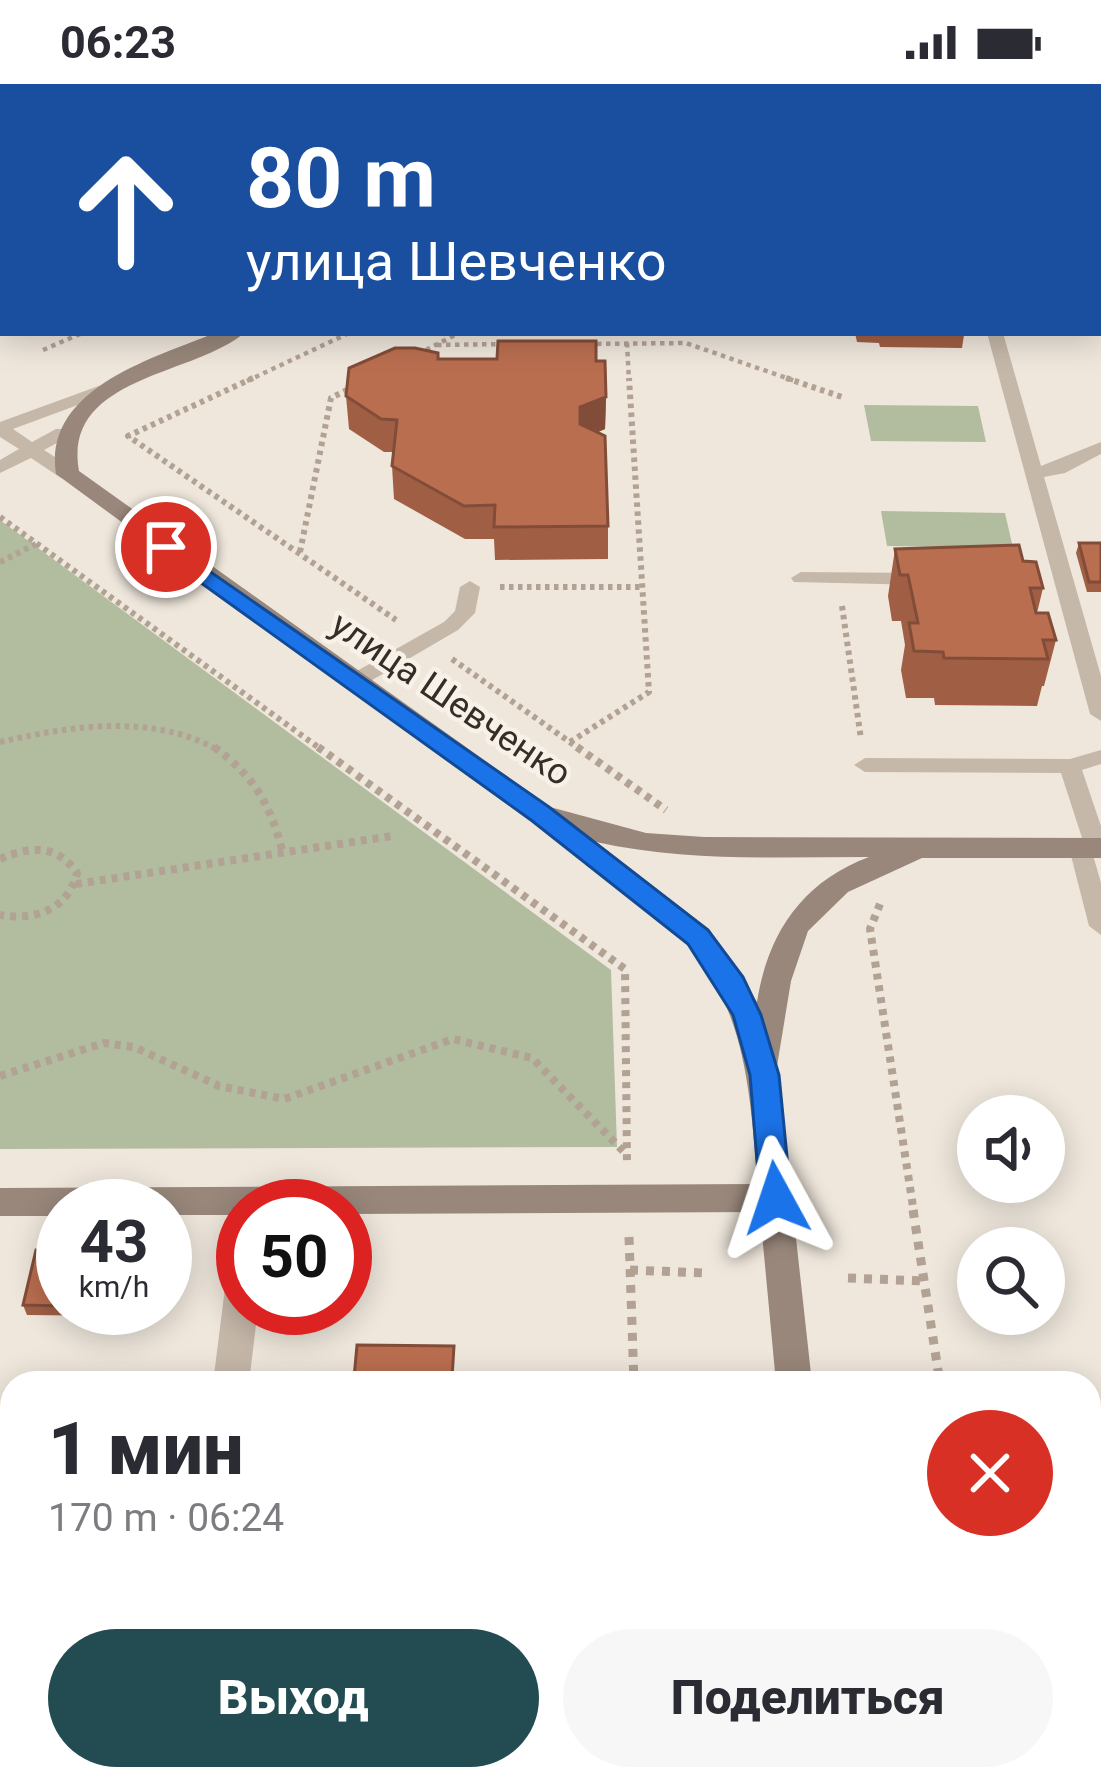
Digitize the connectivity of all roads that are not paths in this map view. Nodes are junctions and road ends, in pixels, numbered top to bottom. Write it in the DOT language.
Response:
graph roads {
  1 [pos="226,336"];
  2 [pos="997,336"];
  3 [pos="128,380"];
  4 [pos="0,428"];
  5 [pos="62,433"];
  6 [pos="1101,446"];
  7 [pos="33,449"];
  8 [pos="0,467"];
  9 [pos="1032,473"];
  10 [pos="68,474"];
  11 [pos="801,578"];
  12 [pos="951,580"];
  13 [pos="470,587"];
  14 [pos="355,681"];
  15 [pos="1101,714"];
  16 [pos="1101,757"];
  17 [pos="865,765"];
  18 [pos="1070,766"];
  19 [pos="540,814"];
  20 [pos="934,847"];
  21 [pos="1093,848"];
  22 [pos="1101,926"];
  23 [pos="764,1075"];
  24 [pos="776,1198"];
  25 [pos="0,1202"];
  26 [pos="372,1202"];
  27 [pos="216,1203"];
  28 [pos="237,1335"];
  29 [pos="233,1371"];
  30 [pos="793,1371"];
  1 -- 3 [label="main road"];
  2 -- 9 [label="lane"];
  3 -- 4 [label="lane"];
  3 -- 5 [label="main road"];
  4 -- 7 [label="lane"];
  5 -- 7 [label="lane"];
  5 -- 10 [label="main road"];
  6 -- 9 [label="lane"];
  7 -- 8 [label="lane"];
  7 -- 10 [label="lane"];
  9 -- 15 [label="lane"];
  10 -- 14 [label="main road, улица Шевченко"];
  11 -- 12 [label="lane"];
  13 -- 14 [label="lane"];
  14 -- 19 [label="main road, улица Шевченко"];
  16 -- 18 [label="lane"];
  17 -- 18 [label="lane"];
  18 -- 21 [label="lane"];
  19 -- 20 [label="main road, улица Шевченко"];
  19 -- 23 [label="main road"];
  20 -- 21 [label="main road, улица Шевченко"];
  20 -- 23 [label="main road"];
  21 -- 22 [label="lane"];
  23 -- 24 [label="main road"];
  24 -- 26 [label="main road"];
  24 -- 30 [label="main road"];
  25 -- 27 [label="main road"];
  28 -- 29 [label="street"];
}
